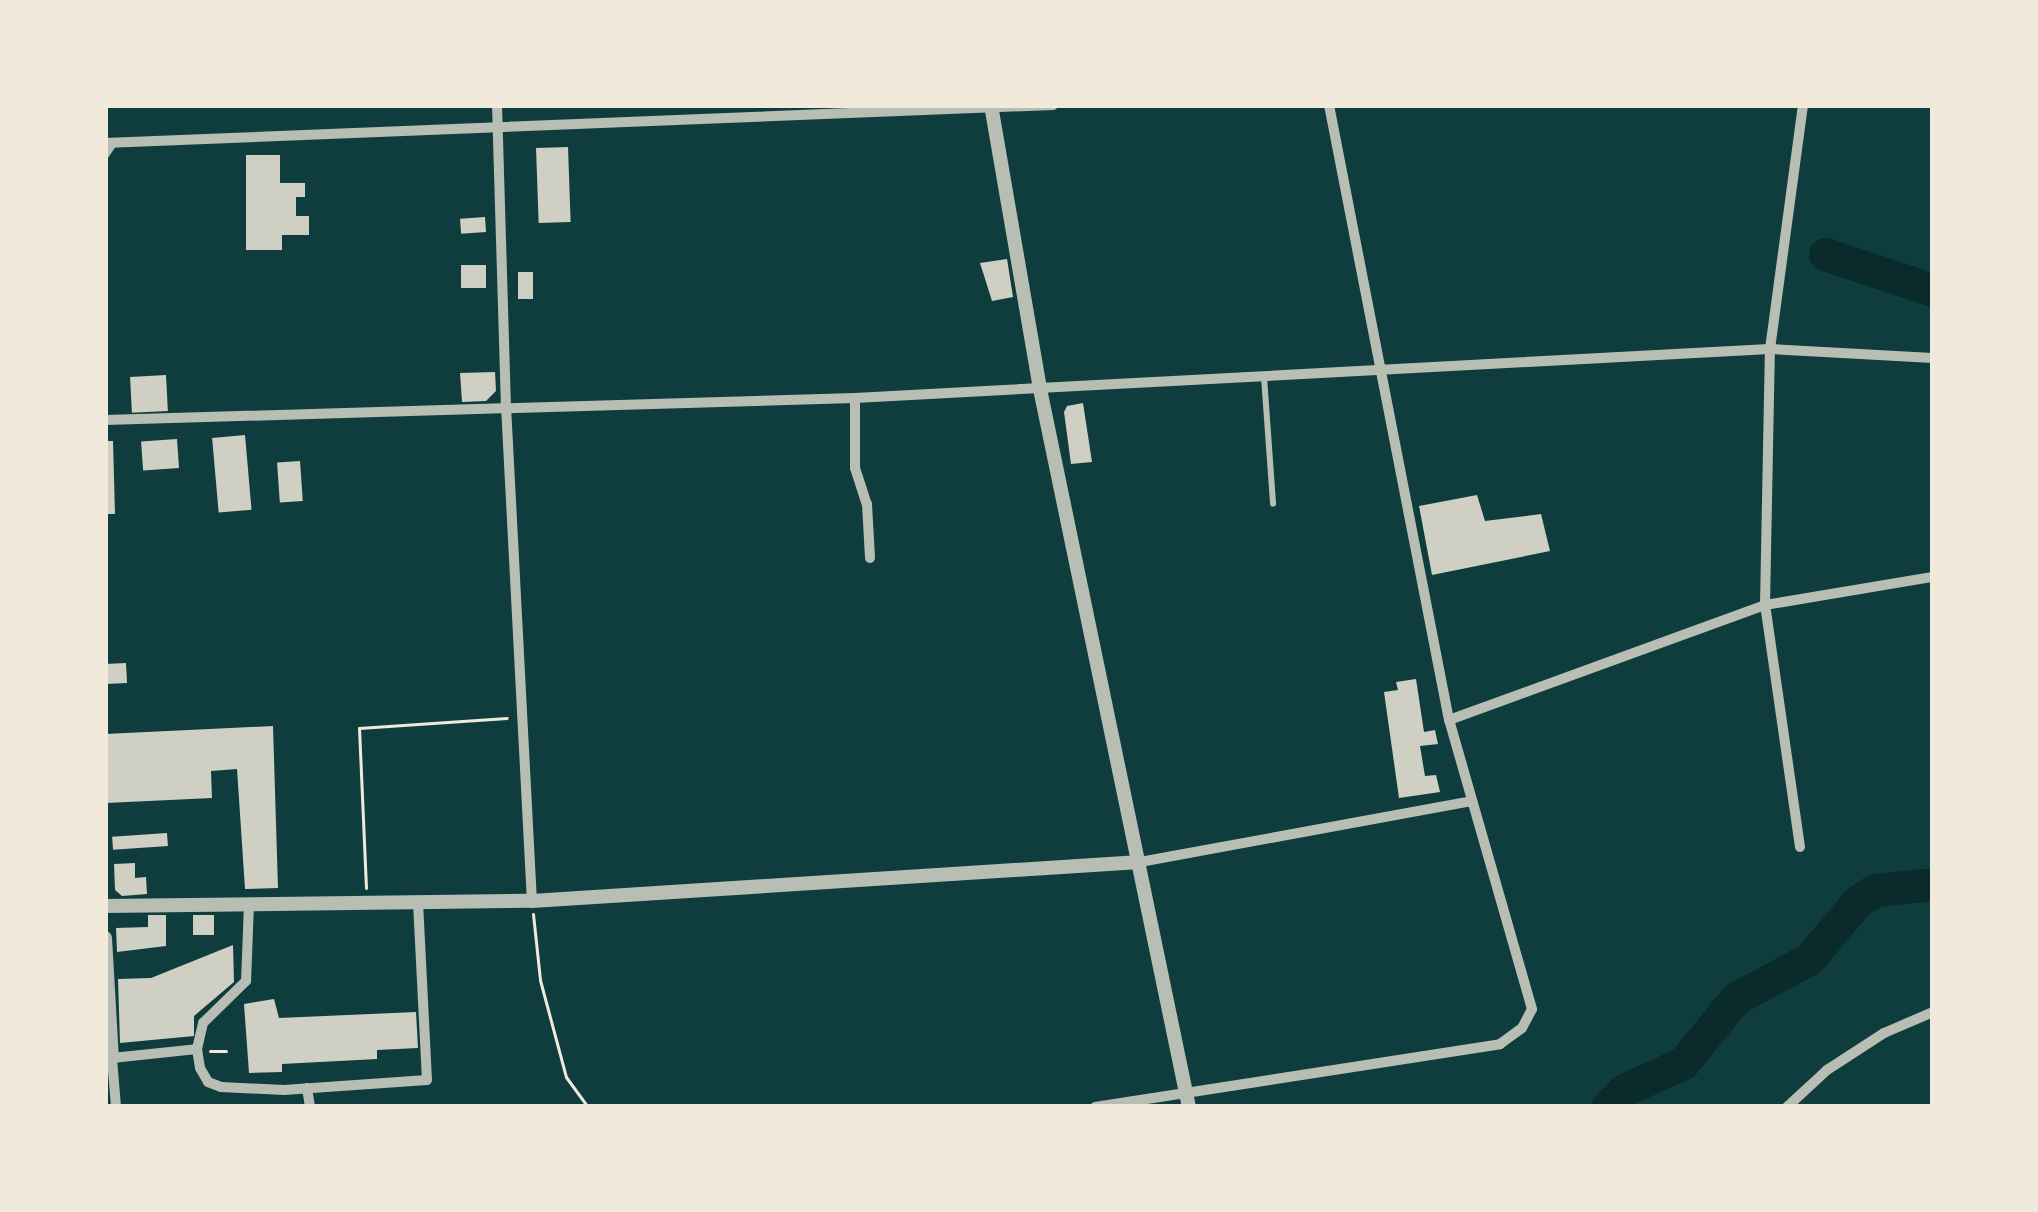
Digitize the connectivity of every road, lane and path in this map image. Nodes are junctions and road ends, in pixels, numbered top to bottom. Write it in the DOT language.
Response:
graph roads {
  1 [pos="497,105"];
  2 [pos="1053,105"];
  3 [pos="1329,105"];
  4 [pos="1802,105"];
  5 [pos="992,106"];
  6 [pos="498,130"];
  7 [pos="110,143"];
  8 [pos="105,158"];
  9 [pos="1770,349"];
  10 [pos="1933,358"];
  11 [pos="1381,371"];
  12 [pos="1264,377"];
  13 [pos="1040,389"];
  14 [pos="854,398"];
  15 [pos="506,406"];
  16 [pos="105,420"];
  17 [pos="1273,504"];
  18 [pos="870,558"];
  19 [pos="1933,577"];
  20 [pos="1765,605"];
  21 [pos="522,717"];
  22 [pos="1449,720"];
  23 [pos="1471,802"];
  24 [pos="1800,847"];
  25 [pos="1140,862"];
  26 [pos="418,901"];
  27 [pos="532,901"];
  28 [pos="366,902"];
  29 [pos="250,904"];
  30 [pos="105,906"];
  31 [pos="105,938"];
  32 [pos="1933,1012"];
  33 [pos="203,1050"];
  34 [pos="226,1051"];
  35 [pos="108,1058"];
  36 [pos="307,1088"];
  37 [pos="1188,1101"];
  38 [pos="116,1107"];
  39 [pos="310,1107"];
  40 [pos="588,1107"];
  41 [pos="1095,1107"];
  42 [pos="1787,1107"];
  1 -- 6 [label="street"];
  2 -- 5 [label="street"];
  3 -- 11 [label="street"];
  4 -- 9 [label="street"];
  5 -- 6 [label="street"];
  5 -- 13 [label="street"];
  6 -- 7 [label="street"];
  6 -- 15 [label="street"];
  7 -- 8 [label="lane"];
  9 -- 10 [label="street"];
  9 -- 11 [label="street"];
  9 -- 20 [label="street"];
  11 -- 12 [label="street"];
  11 -- 22 [label="street"];
  12 -- 13 [label="street"];
  12 -- 17 [label="lane"];
  13 -- 14 [label="street"];
  13 -- 25 [label="street"];
  14 -- 15 [label="street"];
  14 -- 18 [label="street"];
  15 -- 16 [label="street"];
  15 -- 21 [label="street"];
  19 -- 20 [label="street"];
  20 -- 22 [label="street"];
  20 -- 24 [label="street"];
  21 -- 27 [label="street"];
  21 -- 28 [label="path"];
  22 -- 23 [label="street"];
  23 -- 25 [label="street"];
  23 -- 37 [label="street"];
  25 -- 27 [label="street"];
  25 -- 37 [label="street"];
  26 -- 27 [label="street"];
  26 -- 28 [label="street"];
  26 -- 36 [label="street"];
  27 -- 40 [label="path"];
  28 -- 29 [label="street"];
  29 -- 30 [label="street"];
  29 -- 33 [label="street"];
  31 -- 35 [label="street"];
  32 -- 42 [label="street"];
  33 -- 34 [label="path"];
  33 -- 35 [label="street"];
  33 -- 36 [label="street"];
  35 -- 38 [label="street"];
  36 -- 39 [label="street"];
  37 -- 41 [label="street"];
}
